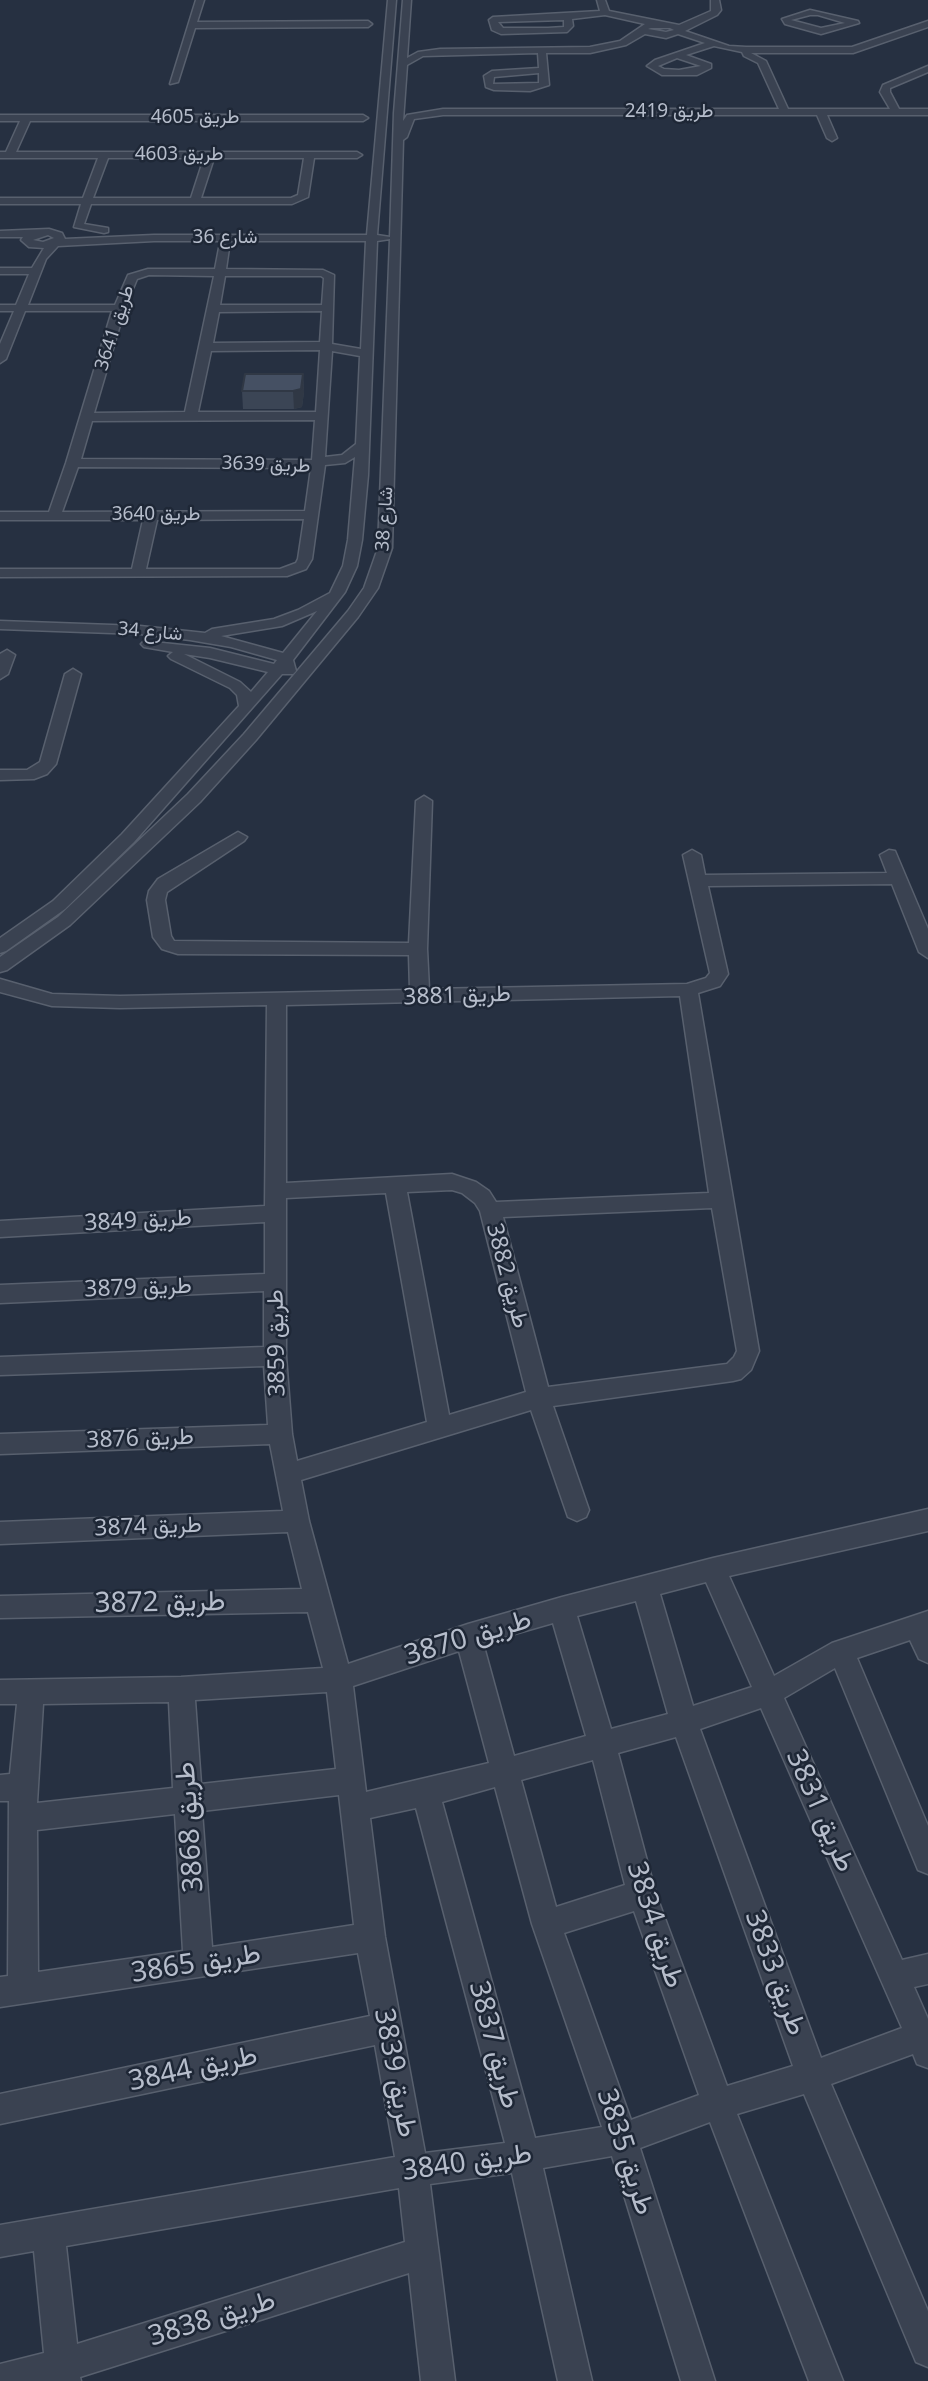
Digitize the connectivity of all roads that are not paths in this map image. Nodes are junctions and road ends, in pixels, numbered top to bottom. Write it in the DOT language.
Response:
graph roads {
  1 [pos="200,0"];
  2 [pos="392,0"];
  3 [pos="407,0"];
  4 [pos="601,0"];
  5 [pos="715,0"];
  6 [pos="821,4"];
  7 [pos="811,7"];
  8 [pos="196,12"];
  9 [pos="207,12"];
  10 [pos="605,13"];
  11 [pos="568,18"];
  12 [pos="626,19"];
  13 [pos="696,20"];
  14 [pos="855,23"];
  15 [pos="192,24"];
  16 [pos="368,24"];
  17 [pos="662,24"];
  18 [pos="928,24"];
  19 [pos="389,26"];
  20 [pos="866,26"];
  21 [pos="644,29"];
  22 [pos="877,29"];
  23 [pos="680,30"];
  24 [pos="899,34"];
  25 [pos="663,35"];
  26 [pos="702,40"];
  27 [pos="627,41"];
  28 [pos="714,43"];
  29 [pos="404,46"];
  30 [pos="746,50"];
  31 [pos="542,51"];
  32 [pos="440,52"];
  33 [pos="678,55"];
  34 [pos="404,63"];
  35 [pos="928,69"];
  36 [pos="543,70"];
  37 [pos="173,82"];
  38 [pos="384,82"];
  39 [pos="400,108"];
  40 [pos="785,112"];
  41 [pos="821,112"];
  42 [pos="896,112"];
  43 [pos="928,112"];
  44 [pos="443,113"];
  45 [pos="0,118"];
  46 [pos="26,118"];
  47 [pos="363,118"];
  48 [pos="832,138"];
  49 [pos="399,144"];
  50 [pos="5,155"];
  51 [pos="104,155"];
  52 [pos="210,155"];
  53 [pos="309,155"];
  54 [pos="357,155"];
  55 [pos="0,201"];
  56 [pos="86,201"];
  57 [pos="195,201"];
  58 [pos="373,215"];
  59 [pos="0,234"];
  60 [pos="314,235"];
  61 [pos="152,236"];
  62 [pos="372,236"];
  63 [pos="395,236"];
  64 [pos="235,238"];
  65 [pos="0,239"];
  66 [pos="57,239"];
  67 [pos="29,240"];
  68 [pos="224,248"];
  69 [pos="289,248"];
  70 [pos="40,257"];
  71 [pos="372,260"];
  72 [pos="0,271"];
  73 [pos="36,271"];
  74 [pos="220,272"];
  75 [pos="119,307"];
  76 [pos="0,308"];
  77 [pos="22,308"];
  78 [pos="214,309"];
  79 [pos="328,309"];
  80 [pos="326,346"];
  81 [pos="206,347"];
  82 [pos="367,354"];
  83 [pos="0,359"];
  84 [pos="88,416"];
  85 [pos="191,416"];
  86 [pos="322,416"];
  87 [pos="362,446"];
  88 [pos="73,463"];
  89 [pos="319,464"];
  90 [pos="361,475"];
  91 [pos="312,514"];
  92 [pos="151,515"];
  93 [pos="54,516"];
  94 [pos="3,519"];
  95 [pos="0,573"];
  96 [pos="138,573"];
  97 [pos="338,592"];
  98 [pos="0,625"];
  99 [pos="190,635"];
  100 [pos="0,639"];
  101 [pos="145,643"];
  102 [pos="7,655"];
  103 [pos="313,663"];
  104 [pos="283,666"];
  105 [pos="0,674"];
  106 [pos="73,674"];
  107 [pos="247,707"];
  108 [pos="250,737"];
  109 [pos="0,775"];
  110 [pos="424,801"];
  111 [pos="238,837"];
  112 [pos="889,855"];
  113 [pos="692,856"];
  114 [pos="898,878"];
  115 [pos="700,881"];
  116 [pos="0,947"];
  117 [pos="418,949"];
  118 [pos="928,952"];
  119 [pos="0,966"];
  120 [pos="0,985"];
  121 [pos="688,990"];
  122 [pos="419,997"];
  123 [pos="277,1000"];
  124 [pos="68,1001"];
  125 [pos="0,1002"];
  126 [pos="395,1185"];
  127 [pos="721,1200"];
  128 [pos="275,1202"];
  129 [pos="490,1210"];
  130 [pos="0,1229"];
  131 [pos="276,1282"];
  132 [pos="0,1294"];
  133 [pos="275,1356"];
  134 [pos="0,1366"];
  135 [pos="539,1398"];
  136 [pos="440,1428"];
  137 [pos="279,1434"];
  138 [pos="0,1444"];
  139 [pos="288,1474"];
  140 [pos="577,1510"];
  141 [pos="928,1520"];
  142 [pos="297,1521"];
  143 [pos="0,1533"];
  144 [pos="713,1569"];
  145 [pos="645,1587"];
  146 [pos="319,1600"];
  147 [pos="0,1607"];
  148 [pos="562,1609"];
  149 [pos="922,1624"];
  150 [pos="468,1636"];
  151 [pos="841,1651"];
  152 [pos="928,1651"];
  153 [pos="339,1679"];
  154 [pos="181,1689"];
  155 [pos="31,1690"];
  156 [pos="0,1692"];
  157 [pos="767,1694"];
  158 [pos="684,1721"];
  159 [pos="602,1743"];
  160 [pos="506,1771"];
  161 [pos="12,1787"];
  162 [pos="426,1793"];
  163 [pos="352,1794"];
  164 [pos="189,1801"];
  165 [pos="23,1818"];
  166 [pos="928,1860"];
  167 [pos="642,1894"];
  168 [pos="547,1924"];
  169 [pos="370,1937"];
  170 [pos="198,1964"];
  171 [pos="928,1969"];
  172 [pos="894,1977"];
  173 [pos="11,1991"];
  174 [pos="386,2028"];
  175 [pos="924,2045"];
  176 [pos="813,2076"];
  177 [pos="718,2104"];
  178 [pos="0,2109"];
  179 [pos="622,2139"];
  180 [pos="524,2156"];
  181 [pos="413,2170"];
  182 [pos="48,2233"];
  183 [pos="0,2241"];
  184 [pos="422,2253"];
  185 [pos="928,2350"];
  186 [pos="62,2374"];
  187 [pos="1,2381"];
  188 [pos="438,2381"];
  189 [pos="575,2381"];
  190 [pos="698,2381"];
  191 [pos="826,2381"];
  1 -- 8 [label="street"];
  2 -- 19 [label="street, شارع 38"];
  3 -- 29 [label="street, شارع 38"];
  4 -- 10 [label="street"];
  5 -- 13 [label="street"];
  6 -- 7 [label="street"];
  8 -- 9 [label="street"];
  8 -- 15 [label="street"];
  10 -- 11 [label="street"];
  10 -- 12 [label="street"];
  11 -- 11 [label="street"];
  12 -- 17 [label="street"];
  12 -- 21 [label="street"];
  13 -- 17 [label="street"];
  13 -- 23 [label="street"];
  14 -- 14 [label="street"];
  14 -- 20 [label="street"];
  15 -- 16 [label="street"];
  15 -- 37 [label="street"];
  17 -- 21 [label="street"];
  17 -- 23 [label="street"];
  18 -- 24 [label="street"];
  19 -- 29 [label="street"];
  19 -- 38 [label="street, شارع 38"];
  21 -- 25 [label="street"];
  21 -- 27 [label="street"];
  22 -- 24 [label="street"];
  23 -- 25 [label="street"];
  23 -- 26 [label="street"];
  24 -- 30 [label="street"];
  25 -- 26 [label="street"];
  25 -- 27 [label="street"];
  26 -- 28 [label="street"];
  27 -- 31 [label="street"];
  28 -- 30 [label="street"];
  28 -- 33 [label="street"];
  29 -- 32 [label="street"];
  29 -- 34 [label="street, شارع 38"];
  30 -- 40 [label="street"];
  31 -- 32 [label="street"];
  31 -- 36 [label="street"];
  32 -- 34 [label="street"];
  33 -- 33 [label="street"];
  34 -- 39 [label="street, شارع 38"];
  35 -- 42 [label="street"];
  36 -- 36 [label="street"];
  38 -- 39 [label="street"];
  38 -- 58 [label="street, شارع 38"];
  39 -- 44 [label="street, طريق 2419"];
  39 -- 49 [label="street, شارع 38"];
  40 -- 41 [label="street, طريق 2419"];
  40 -- 44 [label="street, طريق 2419"];
  41 -- 42 [label="street, طريق 2419"];
  41 -- 48 [label="street"];
  42 -- 43 [label="street, طريق 2419"];
  44 -- 49 [label="street, طريق 2419"];
  45 -- 46 [label="street, طريق 4605"];
  46 -- 47 [label="street, طريق 4605"];
  46 -- 50 [label="street"];
  49 -- 63 [label="street, شارع 38"];
  50 -- 51 [label="street, طريق 4603"];
  51 -- 52 [label="street, طريق 4603"];
  51 -- 56 [label="street"];
  52 -- 53 [label="street, طريق 4603"];
  52 -- 57 [label="street"];
  53 -- 54 [label="street, طريق 4603"];
  53 -- 57 [label="street"];
  55 -- 56 [label="street"];
  56 -- 57 [label="street"];
  56 -- 61 [label="street"];
  58 -- 60 [label="street"];
  58 -- 62 [label="street, شارع 38"];
  59 -- 67 [label="street"];
  60 -- 61 [label="street, شارع 36"];
  60 -- 62 [label="street, شارع 36"];
  60 -- 64 [label="street, شارع 36"];
  60 -- 71 [label="street"];
  61 -- 64 [label="street, شارع 36"];
  61 -- 66 [label="street, شارع 36"];
  61 -- 68 [label="street"];
  62 -- 63 [label="street, شارع 36"];
  62 -- 71 [label="street, شارع 38"];
  63 -- 103 [label="street, شارع 38"];
  64 -- 68 [label="street"];
  65 -- 67 [label="street"];
  66 -- 67 [label="street, شارع 36"];
  66 -- 70 [label="street"];
  67 -- 70 [label="street"];
  68 -- 69 [label="street"];
  68 -- 74 [label="street"];
  70 -- 73 [label="street"];
  71 -- 82 [label="street, شارع 38"];
  72 -- 73 [label="street"];
  73 -- 77 [label="street"];
  74 -- 75 [label="street, طريق 3641"];
  74 -- 78 [label="street"];
  74 -- 79 [label="street, طريق 3641"];
  75 -- 77 [label="street"];
  75 -- 84 [label="street, طريق 3641"];
  76 -- 77 [label="street"];
  77 -- 83 [label="street"];
  78 -- 79 [label="street"];
  78 -- 81 [label="street"];
  79 -- 80 [label="street"];
  80 -- 81 [label="street"];
  80 -- 82 [label="street"];
  80 -- 86 [label="street"];
  81 -- 85 [label="street"];
  82 -- 87 [label="street, شارع 38"];
  84 -- 85 [label="street"];
  84 -- 88 [label="street, طريق 3641"];
  85 -- 86 [label="street"];
  86 -- 89 [label="street"];
  87 -- 89 [label="street"];
  87 -- 90 [label="street, شارع 38"];
  88 -- 89 [label="street, طريق 3639"];
  88 -- 93 [label="street, طريق 3641"];
  89 -- 90 [label="street"];
  89 -- 91 [label="street, طريق 3639"];
  90 -- 97 [label="street, شارع 38"];
  91 -- 92 [label="street, طريق 3640"];
  91 -- 96 [label="street, طريق 3639"];
  92 -- 93 [label="street, طريق 3640"];
  92 -- 96 [label="street"];
  93 -- 94 [label="street, طريق 3640"];
  95 -- 96 [label="street, طريق 3639"];
  97 -- 99 [label="street"];
  97 -- 104 [label="street, شارع 38"];
  98 -- 99 [label="street, شارع 34"];
  99 -- 104 [label="street, شارع 34"];
  100 -- 101 [label="street, شارع 34"];
  101 -- 104 [label="street, شارع 34"];
  101 -- 107 [label="street"];
  102 -- 105 [label="street"];
  103 -- 104 [label="street"];
  103 -- 108 [label="street, شارع 38"];
  104 -- 107 [label="street, شارع 38"];
  104 -- 108 [label="street"];
  106 -- 109 [label="street"];
  107 -- 116 [label="street, شارع 38"];
  108 -- 119 [label="street, شارع 38"];
  110 -- 117 [label="street"];
  111 -- 117 [label="street"];
  112 -- 114 [label="street"];
  113 -- 115 [label="street, طريق 3881"];
  114 -- 115 [label="street"];
  114 -- 118 [label="street"];
  115 -- 121 [label="street, طريق 3881"];
  117 -- 122 [label="street"];
  120 -- 124 [label="street, طريق 3881"];
  121 -- 122 [label="street, طريق 3881"];
  121 -- 127 [label="street"];
  122 -- 123 [label="street, طريق 3881"];
  123 -- 124 [label="street, طريق 3881"];
  123 -- 128 [label="street, طريق 3859"];
  124 -- 125 [label="street, طريق 3881"];
  126 -- 128 [label="street, طريق 3882"];
  126 -- 129 [label="street, طريق 3882"];
  126 -- 136 [label="street"];
  127 -- 129 [label="street"];
  127 -- 135 [label="street"];
  128 -- 130 [label="street, طريق 3849"];
  128 -- 131 [label="street, طريق 3859"];
  129 -- 135 [label="street, طريق 3882"];
  131 -- 132 [label="street, طريق 3879"];
  131 -- 133 [label="street, طريق 3859"];
  133 -- 134 [label="street"];
  133 -- 137 [label="street, طريق 3859"];
  135 -- 136 [label="street"];
  135 -- 140 [label="street, طريق 3882"];
  136 -- 139 [label="street"];
  137 -- 138 [label="street, طريق 3876"];
  137 -- 139 [label="street, طريق 3859"];
  139 -- 142 [label="street, طريق 3859"];
  141 -- 144 [label="street, طريق 3870"];
  142 -- 143 [label="street, طريق 3874"];
  142 -- 146 [label="street, طريق 3859"];
  144 -- 145 [label="street, طريق 3870"];
  144 -- 157 [label="street, طريق 3831"];
  145 -- 148 [label="street, طريق 3870"];
  145 -- 158 [label="street, طريق 3833"];
  146 -- 147 [label="street, طريق 3872"];
  146 -- 153 [label="street, طريق 3859"];
  148 -- 150 [label="street, طريق 3870"];
  148 -- 159 [label="street, طريق 3834"];
  149 -- 151 [label="street"];
  149 -- 152 [label="street"];
  150 -- 153 [label="street, طريق 3870"];
  150 -- 160 [label="street, طريق 3835"];
  151 -- 157 [label="street"];
  151 -- 166 [label="street"];
  153 -- 154 [label="street, طريق 3870"];
  153 -- 163 [label="street, طريق 3839"];
  154 -- 155 [label="street, طريق 3870"];
  154 -- 164 [label="street, طريق 3868"];
  155 -- 156 [label="street, طريق 3870"];
  155 -- 161 [label="street, طريق 3865"];
  157 -- 158 [label="street"];
  157 -- 172 [label="street, طريق 3831"];
  158 -- 159 [label="street"];
  158 -- 176 [label="street, طريق 3833"];
  159 -- 160 [label="street"];
  159 -- 167 [label="street, طريق 3834"];
  160 -- 162 [label="street"];
  160 -- 168 [label="street, طريق 3835"];
  161 -- 165 [label="street, طريق 3865"];
  162 -- 163 [label="street"];
  162 -- 180 [label="street, طريق 3837"];
  163 -- 164 [label="street"];
  163 -- 169 [label="street, طريق 3839"];
  164 -- 165 [label="street"];
  164 -- 170 [label="street, طريق 3868"];
  165 -- 173 [label="street, طريق 3865"];
  167 -- 168 [label="street"];
  167 -- 177 [label="street, طريق 3834"];
  168 -- 179 [label="street, طريق 3835"];
  169 -- 170 [label="street, طريق 3865"];
  169 -- 174 [label="street, طريق 3839"];
  170 -- 173 [label="street, طريق 3865"];
  171 -- 172 [label="street"];
  172 -- 175 [label="street, طريق 3831"];
  174 -- 178 [label="street, طريق 3844"];
  174 -- 181 [label="street, طريق 3839"];
  175 -- 176 [label="street, طريق 3840"];
  176 -- 177 [label="street, طريق 3840"];
  176 -- 185 [label="street, طريق 3833"];
  177 -- 179 [label="street, طريق 3840"];
  177 -- 191 [label="street, طريق 3834"];
  179 -- 180 [label="street, طريق 3840"];
  179 -- 190 [label="street, طريق 3835"];
  180 -- 181 [label="street, طريق 3840"];
  180 -- 189 [label="street, طريق 3837"];
  181 -- 182 [label="street, طريق 3840"];
  181 -- 184 [label="street, طريق 3839"];
  182 -- 183 [label="street, طريق 3840"];
  182 -- 186 [label="street"];
  184 -- 186 [label="street, طريق 3838"];
  184 -- 188 [label="street, طريق 3839"];
  186 -- 187 [label="street, طريق 3838"];
}
